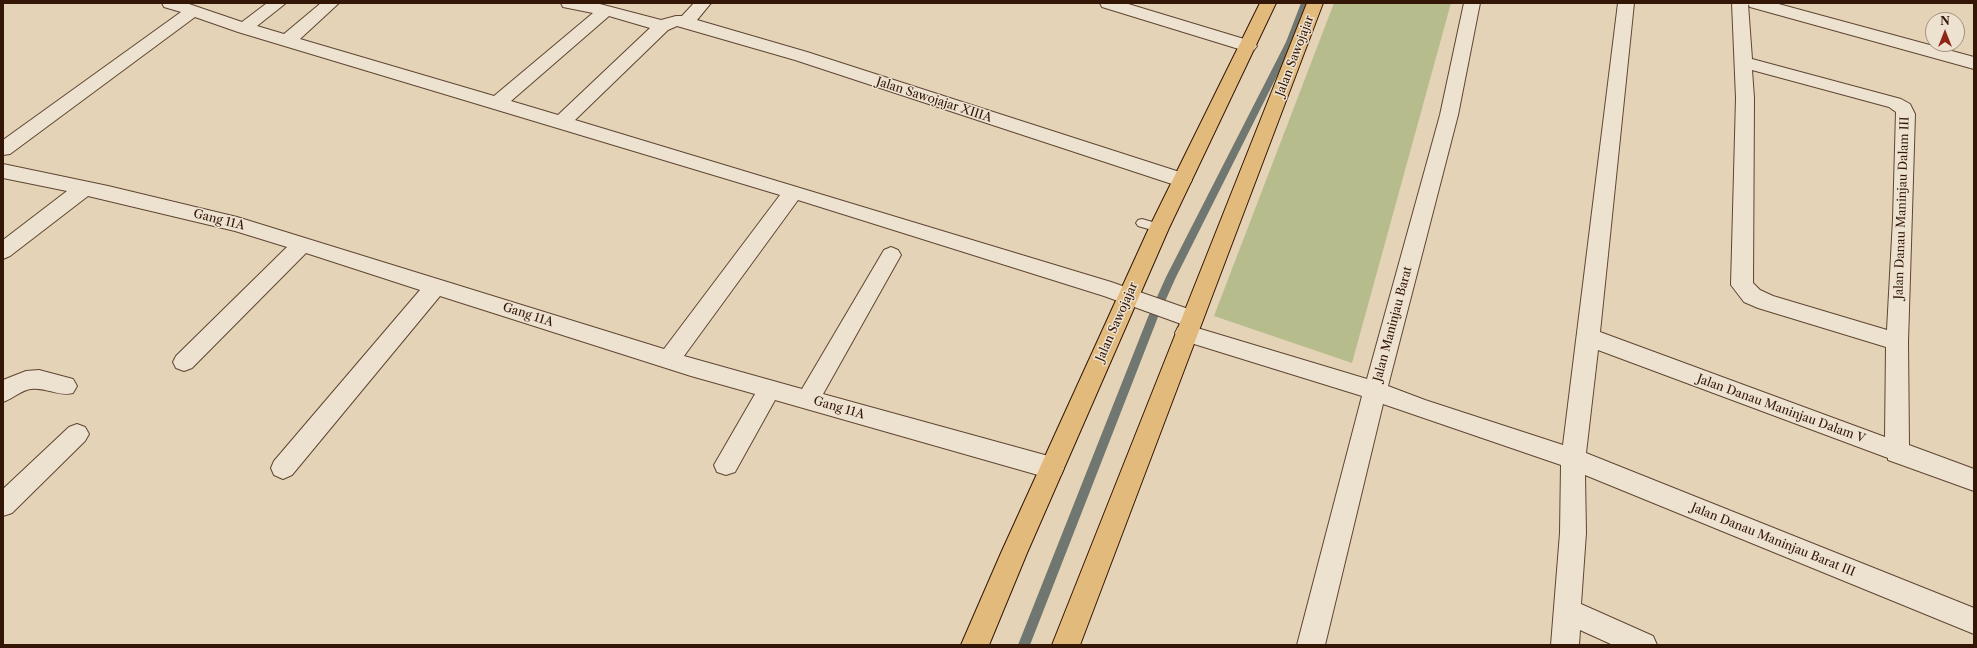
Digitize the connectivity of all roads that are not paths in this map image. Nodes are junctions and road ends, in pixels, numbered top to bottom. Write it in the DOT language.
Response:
graph roads {
  1 [pos="170,3"];
  2 [pos="278,3"];
  3 [pos="331,3"];
  4 [pos="569,3"];
  5 [pos="703,3"];
  6 [pos="1108,3"];
  7 [pos="1268,3"];
  8 [pos="1315,3"];
  9 [pos="1472,3"];
  10 [pos="1626,3"];
  11 [pos="1740,3"];
  12 [pos="1756,3"];
  13 [pos="606,10"];
  14 [pos="193,11"];
  15 [pos="686,22"];
  16 [pos="662,26"];
  17 [pos="244,28"];
  18 [pos="288,40"];
  19 [pos="1248,46"];
  20 [pos="1742,62"];
  21 [pos="1974,63"];
  22 [pos="498,102"];
  23 [pos="563,121"];
  24 [pos="3,149"];
  25 [pos="3,171"];
  26 [pos="1182,180"];
  27 [pos="85,188"];
  28 [pos="793,192"];
  29 [pos="303,244"];
  30 [pos="3,251"];
  31 [pos="891,255"];
  32 [pos="436,286"];
  33 [pos="1137,299"];
  34 [pos="1186,322"];
  35 [pos="1588,337"];
  36 [pos="1897,342"];
  37 [pos="669,359"];
  38 [pos="184,362"];
  39 [pos="65,386"];
  40 [pos="769,390"];
  41 [pos="1375,391"];
  42 [pos="3,394"];
  43 [pos="808,399"];
  44 [pos="77,434"];
  45 [pos="1897,453"];
  46 [pos="1573,459"];
  47 [pos="726,465"];
  48 [pos="283,468"];
  49 [pos="1052,468"];
  50 [pos="1974,480"];
  51 [pos="3,505"];
  52 [pos="1568,611"];
  53 [pos="1974,621"];
  54 [pos="975,645"];
  55 [pos="1066,645"];
  56 [pos="1311,645"];
  57 [pos="1565,645"];
  58 [pos="1643,645"];
  1 -- 14 [label="street, Jalan Danau Maninjau Barat III"];
  2 -- 17 [label="street"];
  3 -- 18 [label="street"];
  4 -- 13 [label="street"];
  5 -- 15 [label="street"];
  6 -- 19 [label="street"];
  7 -- 19 [label="main road, Jalan Sawojajar"];
  8 -- 34 [label="main road, Jalan Sawojajar"];
  9 -- 41 [label="street, Jalan Maninjau Barat"];
  10 -- 35 [label="street"];
  11 -- 20 [label="street"];
  12 -- 21 [label="street"];
  13 -- 16 [label="street"];
  13 -- 22 [label="street"];
  14 -- 17 [label="street, Jalan Danau Maninjau Barat III"];
  14 -- 24 [label="street"];
  15 -- 16 [label="street"];
  15 -- 26 [label="street, Jalan Sawojajar XIIIA"];
  16 -- 23 [label="street"];
  17 -- 18 [label="street, Jalan Danau Maninjau Barat III"];
  18 -- 22 [label="street, Jalan Danau Maninjau Barat III"];
  19 -- 26 [label="main road, Jalan Sawojajar"];
  20 -- 36 [label="street"];
  20 -- 36 [label="street, Jalan Danau Maninjau Dalam III"];
  22 -- 23 [label="street, Jalan Danau Maninjau Barat III"];
  23 -- 28 [label="street, Jalan Danau Maninjau Barat III"];
  25 -- 27 [label="street, Gang 11A"];
  26 -- 33 [label="main road, Jalan Sawojajar"];
  27 -- 29 [label="street, Gang 11A"];
  27 -- 30 [label="street"];
  28 -- 33 [label="street, Jalan Danau Maninjau Barat III"];
  28 -- 37 [label="street"];
  29 -- 32 [label="street, Gang 11A"];
  29 -- 38 [label="street"];
  31 -- 43 [label="street"];
  32 -- 37 [label="street, Gang 11A"];
  32 -- 48 [label="street"];
  33 -- 34 [label="street, Jalan Danau Maninjau Barat III"];
  33 -- 49 [label="main road, Jalan Sawojajar"];
  34 -- 41 [label="street, Jalan Danau Maninjau Barat III"];
  34 -- 55 [label="main road, Jalan Sawojajar"];
  35 -- 45 [label="street, Jalan Danau Maninjau Dalam V"];
  35 -- 46 [label="street"];
  36 -- 45 [label="street, Jalan Danau Maninjau Dalam III"];
  37 -- 40 [label="street, Gang 11A"];
  39 -- 42 [label="street"];
  40 -- 43 [label="street, Gang 11A"];
  40 -- 47 [label="street"];
  41 -- 46 [label="street, Jalan Danau Maninjau Barat III"];
  41 -- 56 [label="street, Jalan Maninjau Barat"];
  43 -- 49 [label="street, Gang 11A"];
  44 -- 51 [label="street"];
  45 -- 50 [label="street, Jalan Danau Maninjau Dalam V"];
  46 -- 52 [label="street"];
  46 -- 53 [label="street, Jalan Danau Maninjau Barat III"];
  49 -- 54 [label="main road, Jalan Sawojajar"];
  52 -- 57 [label="street"];
  52 -- 58 [label="street"];
}
